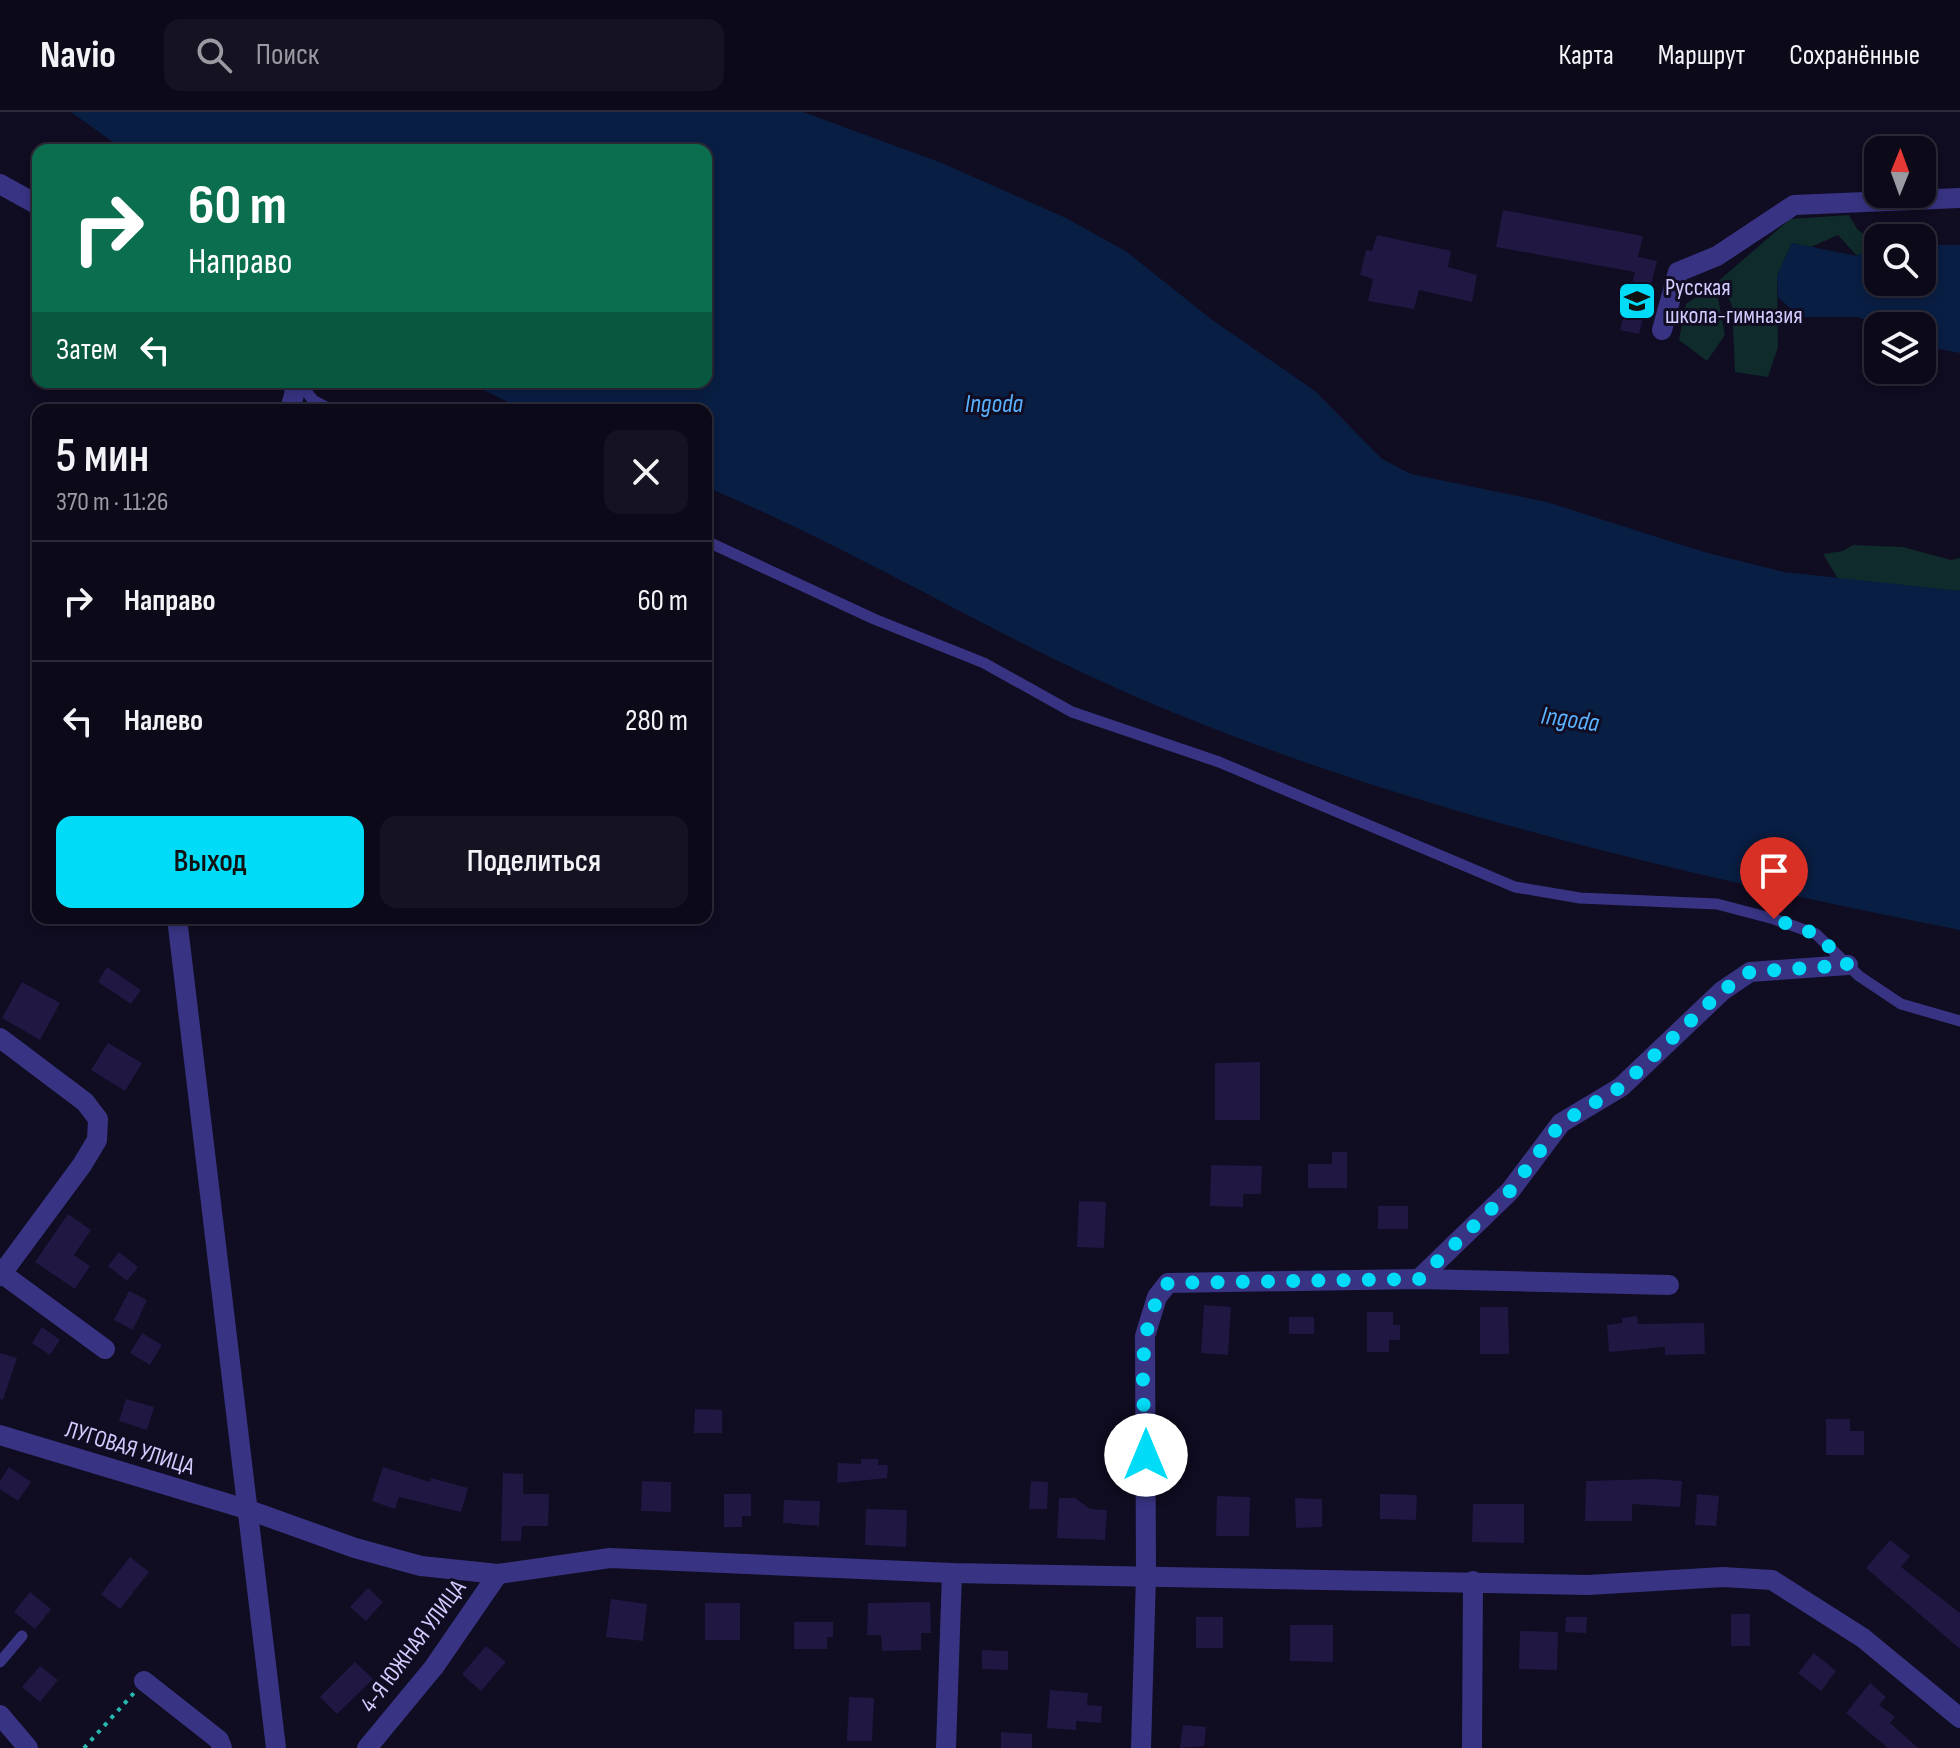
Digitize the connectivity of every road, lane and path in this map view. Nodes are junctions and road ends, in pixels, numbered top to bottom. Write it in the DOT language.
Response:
graph roads {
  1 [pos="0,184"];
  2 [pos="1960,198"];
  3 [pos="32,202"];
  4 [pos="1662,330"];
  5 [pos="304,388"];
  6 [pos="321,404"];
  7 [pos="712,544"];
  8 [pos="178,924"];
  9 [pos="1848,965"];
  10 [pos="1960,1021"];
  11 [pos="0,1038"];
  12 [pos="1,1274"];
  13 [pos="1419,1279"];
  14 [pos="1669,1285"];
  15 [pos="105,1349"];
  16 [pos="0,1435"];
  17 [pos="246,1509"];
  18 [pos="952,1573"];
  19 [pos="498,1574"];
  20 [pos="1146,1575"];
  21 [pos="1473,1581"];
  22 [pos="22,1636"];
  23 [pos="0,1662"];
  24 [pos="144,1681"];
  25 [pos="0,1715"];
  26 [pos="1960,1718"];
  27 [pos="28,1748"];
  28 [pos="84,1748"];
  29 [pos="222,1748"];
  30 [pos="276,1748"];
  31 [pos="367,1748"];
  32 [pos="946,1748"];
  33 [pos="1141,1748"];
  34 [pos="1472,1748"];
  1 -- 3 [label="street"];
  2 -- 4 [label="street"];
  5 -- 6 [label="lane"];
  7 -- 9 [label="lane"];
  8 -- 17 [label="street"];
  9 -- 10 [label="lane"];
  9 -- 13 [label="street"];
  11 -- 12 [label="street"];
  12 -- 15 [label="street"];
  13 -- 14 [label="street"];
  13 -- 20 [label="street"];
  16 -- 17 [label="street, ЛУГОВАЯ УЛИЦА"];
  17 -- 19 [label="street, ЛУГОВАЯ УЛИЦА"];
  17 -- 30 [label="street"];
  18 -- 19 [label="street, ЛУГОВАЯ УЛИЦА"];
  18 -- 20 [label="street, ЛУГОВАЯ УЛИЦА"];
  18 -- 32 [label="street"];
  19 -- 31 [label="street, 4-Я ЮЖНАЯ УЛИЦА"];
  20 -- 21 [label="street, ЛУГОВАЯ УЛИЦА"];
  20 -- 33 [label="street"];
  21 -- 26 [label="street, ЛУГОВАЯ УЛИЦА"];
  21 -- 34 [label="street"];
  22 -- 23 [label="lane"];
  24 -- 28 [label="path"];
  24 -- 29 [label="street"];
  25 -- 27 [label="street"];
}
